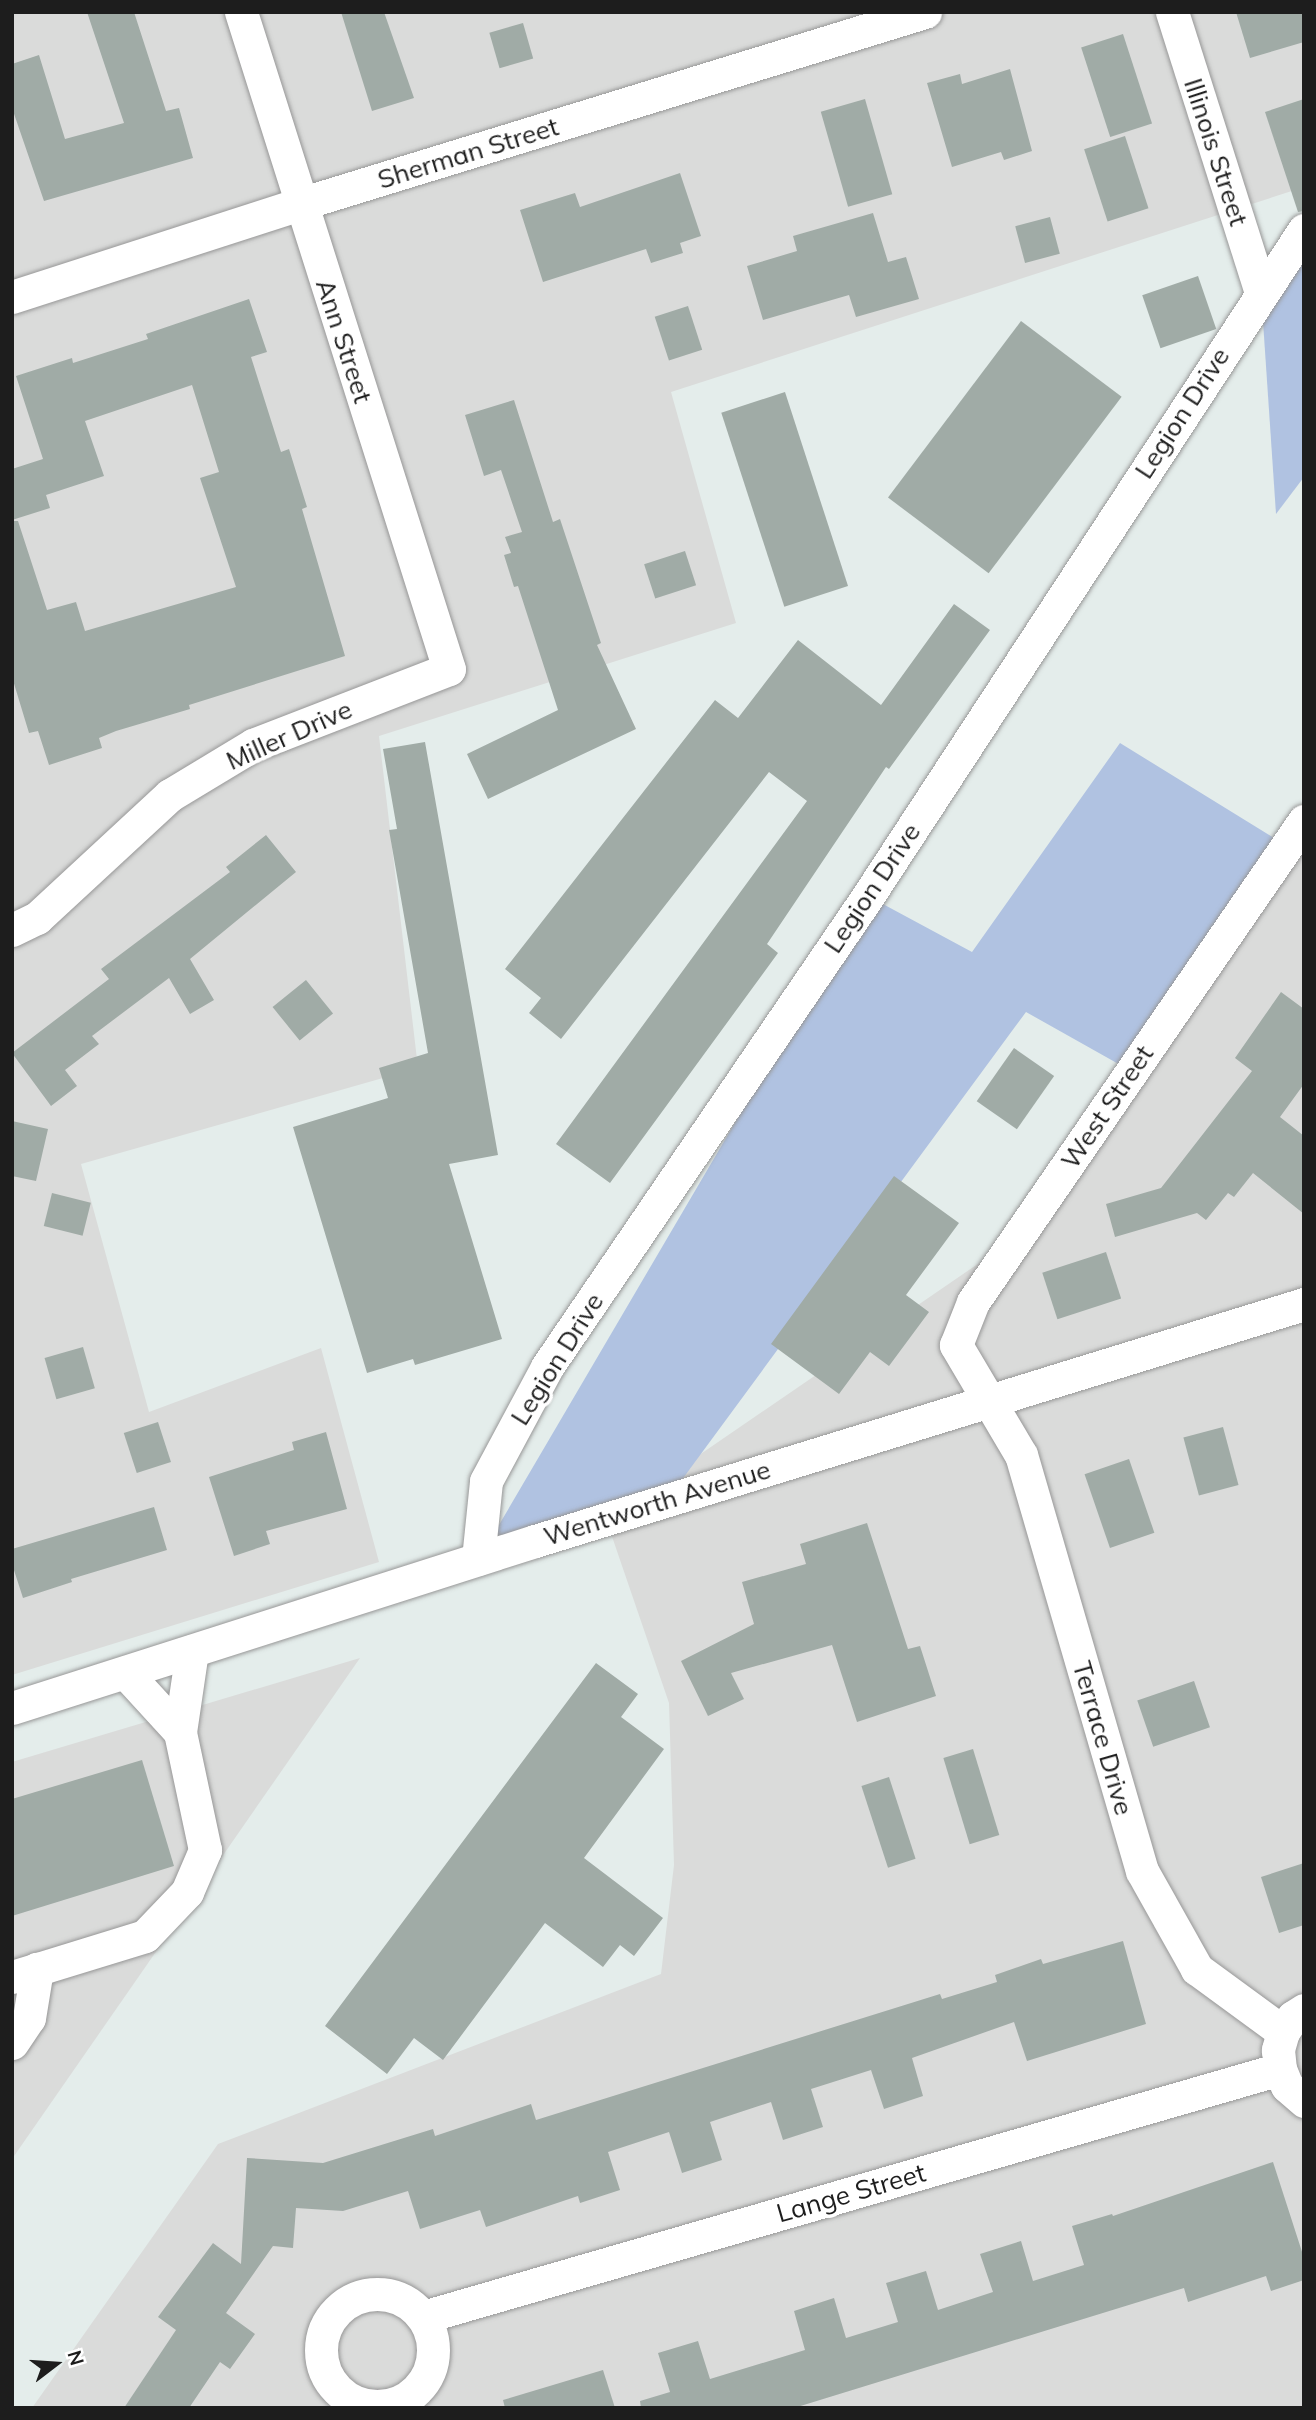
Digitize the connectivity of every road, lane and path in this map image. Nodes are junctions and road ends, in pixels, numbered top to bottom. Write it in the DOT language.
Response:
graph roads {
  1 [pos="241,12"];
  2 [pos="925,12"];
  3 [pos="1172,12"];
  4 [pos="300,204"];
  5 [pos="1304,230"];
  6 [pos="1261,292"];
  7 [pos="12,297"];
  8 [pos="449,669"];
  9 [pos="1304,821"];
  10 [pos="12,930"];
  11 [pos="1304,1304"];
  12 [pos="988,1401"];
  13 [pos="478,1559"];
  14 [pos="192,1651"];
  15 [pos="125,1672"];
  16 [pos="12,1708"];
  17 [pos="180,1732"];
  18 [pos="25,1973"];
  19 [pos="1293,2021"];
  20 [pos="12,2043"];
  21 [pos="1280,2069"];
  22 [pos="1304,2101"];
  23 [pos="423,2317"];
  24 [pos="342,2402"];
  1 -- 4 [label="street, Ann Street"];
  2 -- 4 [label="street, Sherman Street"];
  3 -- 6 [label="street, Illinois Street"];
  4 -- 7 [label="street, Sherman Street"];
  4 -- 8 [label="street, Ann Street"];
  5 -- 6 [label="street, Legion Drive"];
  6 -- 13 [label="street, Legion Drive"];
  8 -- 10 [label="street, Miller Drive"];
  9 -- 12 [label="street, West Street"];
  11 -- 12 [label="street, Wentworth Avenue"];
  12 -- 13 [label="street, Wentworth Avenue"];
  12 -- 19 [label="street, Terrace Drive"];
  13 -- 14 [label="street, Wentworth Avenue"];
  14 -- 15 [label="street, Wentworth Avenue"];
  14 -- 17 [label="street"];
  15 -- 16 [label="street, Wentworth Avenue"];
  15 -- 17 [label="street"];
  17 -- 18 [label="street"];
  18 -- 20 [label="street"];
  19 -- 21 [label="street"];
  21 -- 22 [label="street"];
  21 -- 23 [label="street, Lange Street"];
  23 -- 24 [label="street"];
  23 -- 24 [label="street"];
}
